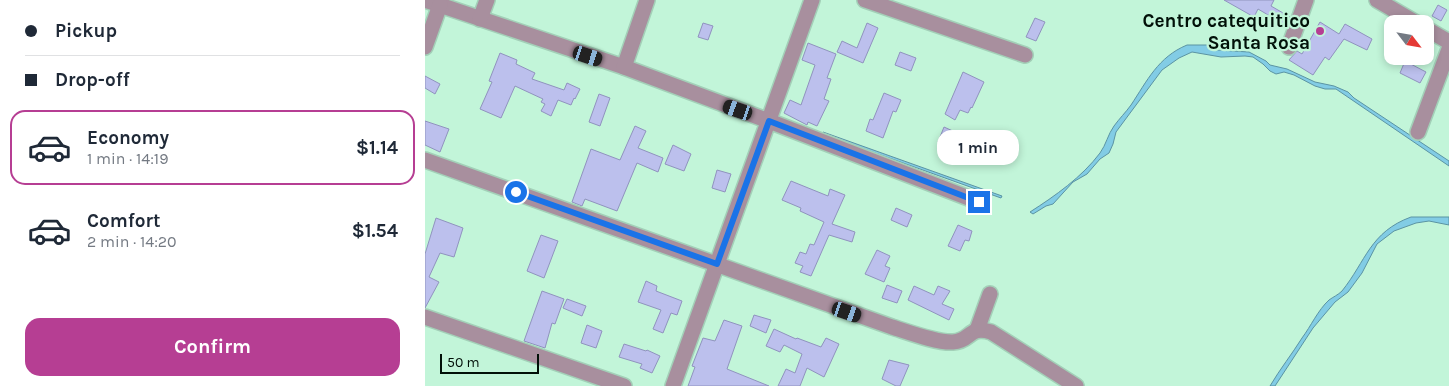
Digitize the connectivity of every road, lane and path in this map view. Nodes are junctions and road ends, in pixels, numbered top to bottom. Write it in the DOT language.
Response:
graph roads {
  1 [pos="425,0"];
  2 [pos="487,0"];
  3 [pos="647,0"];
  4 [pos="812,0"];
  5 [pos="865,0"];
  6 [pos="1306,0"];
  7 [pos="1377,0"];
  8 [pos="440,6"];
  9 [pos="1403,15"];
  10 [pos="480,19"];
  11 [pos="1434,33"];
  12 [pos="1449,42"];
  13 [pos="425,47"];
  14 [pos="1289,47"];
  15 [pos="1449,49"];
  16 [pos="1025,55"];
  17 [pos="624,68"];
  18 [pos="769,121"];
  19 [pos="1418,132"];
  20 [pos="425,160"];
  21 [pos="979,202"];
  22 [pos="717,264"];
  23 [pos="990,294"];
  24 [pos="425,317"];
  25 [pos="977,330"];
  26 [pos="624,386"];
  27 [pos="673,386"];
  28 [pos="1076,386"];
  1 -- 8 [label="street"];
  2 -- 10 [label="street"];
  3 -- 17 [label="street"];
  4 -- 18 [label="street"];
  5 -- 16 [label="street"];
  6 -- 14 [label="street"];
  7 -- 9 [label="street"];
  8 -- 10 [label="street"];
  8 -- 13 [label="street"];
  10 -- 17 [label="street"];
  11 -- 12 [label="street"];
  15 -- 19 [label="street"];
  17 -- 18 [label="street"];
  18 -- 21 [label="street"];
  18 -- 22 [label="street"];
  20 -- 22 [label="street"];
  22 -- 25 [label="street"];
  22 -- 27 [label="street"];
  23 -- 25 [label="street"];
  24 -- 26 [label="street"];
  25 -- 28 [label="street"];
}
